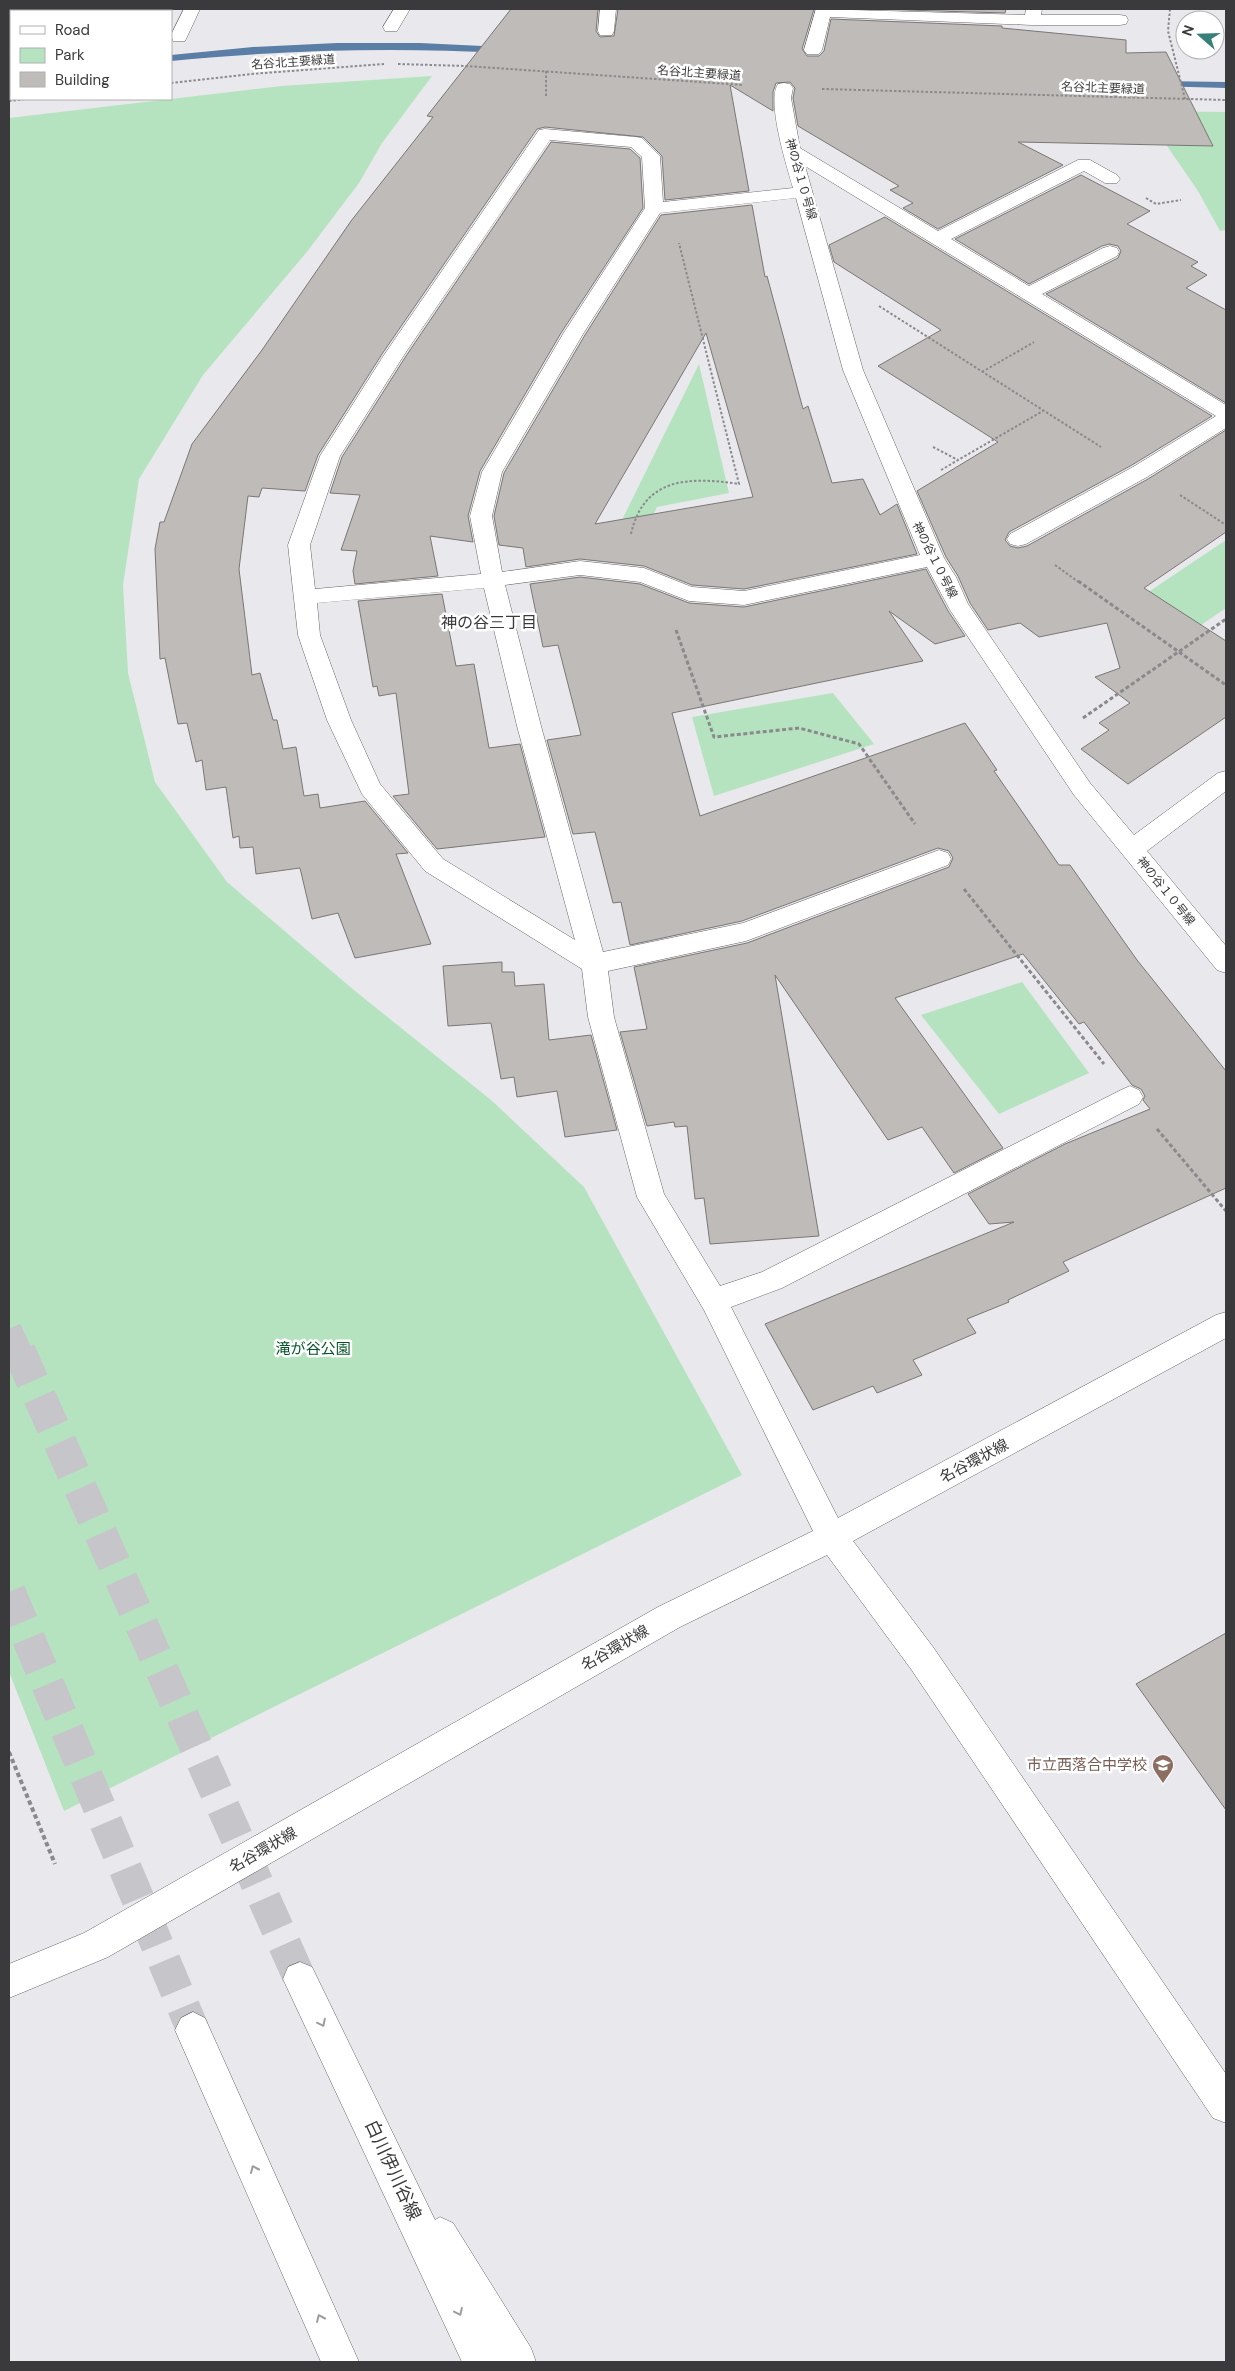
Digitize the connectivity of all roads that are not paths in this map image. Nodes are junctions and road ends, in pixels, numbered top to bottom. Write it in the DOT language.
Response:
graph roads {
  1 [pos="192,9"];
  2 [pos="402,9"];
  3 [pos="608,9"];
  4 [pos="824,10"];
  5 [pos="1033,14"];
  6 [pos="1120,20"];
  7 [pos="391,27"];
  8 [pos="606,32"];
  9 [pos="179,37"];
  10 [pos="813,50"];
  11 [pos="784,88"];
  12 [pos="791,150"];
  13 [pos="1111,179"];
  14 [pos="804,192"];
  15 [pos="662,207"];
  16 [pos="938,238"];
  17 [pos="1110,252"];
  18 [pos="1028,294"];
  19 [pos="1226,414"];
  20 [pos="1226,419"];
  21 [pos="1018,538"];
  22 [pos="932,560"];
  23 [pos="492,580"];
  24 [pos="304,598"];
  25 [pos="1226,779"];
  26 [pos="1132,849"];
  27 [pos="939,859"];
  28 [pos="594,964"];
  29 [pos="1226,964"];
  30 [pos="1130,1097"];
  31 [pos="714,1301"];
  32 [pos="1226,1324"];
  33 [pos="832,1537"];
  34 [pos="300,1979"];
  35 [pos="9,1981"];
  36 [pos="193,2030"];
  37 [pos="1226,2105"];
  38 [pos="370,2122"];
  39 [pos="338,2359"];
  40 [pos="482,2362"];
  41 [pos="517,2362"];
  1 -- 9 [label="street"];
  2 -- 7 [label="street"];
  3 -- 8 [label="street"];
  4 -- 5 [label="street"];
  4 -- 10 [label="street"];
  5 -- 6 [label="street"];
  11 -- 12 [label="street, 神の谷１０号線"];
  12 -- 14 [label="street, 神の谷１０号線"];
  12 -- 16 [label="street"];
  13 -- 16 [label="street"];
  14 -- 15 [label="street"];
  14 -- 22 [label="street, 神の谷１０号線"];
  15 -- 23 [label="street"];
  15 -- 24 [label="street"];
  16 -- 18 [label="street"];
  17 -- 18 [label="street"];
  18 -- 19 [label="street"];
  20 -- 21 [label="street"];
  22 -- 23 [label="street"];
  22 -- 26 [label="street, 神の谷１０号線"];
  23 -- 24 [label="street"];
  23 -- 28 [label="street"];
  24 -- 28 [label="street"];
  25 -- 26 [label="street"];
  26 -- 29 [label="street, 神の谷１０号線"];
  27 -- 28 [label="street"];
  28 -- 31 [label="street"];
  30 -- 31 [label="street"];
  31 -- 33 [label="street"];
  32 -- 33 [label="street, 名谷環状線"];
  33 -- 35 [label="street, 名谷環状線"];
  33 -- 37 [label="street"];
  34 -- 38 [label="street, 白川伊川谷線, one-way"];
  39 -- 36 [label="street, one-way"];
  38 -- 40 [label="street, 白川伊川谷線, one-way"];
  38 -- 41 [label="street"];
}
